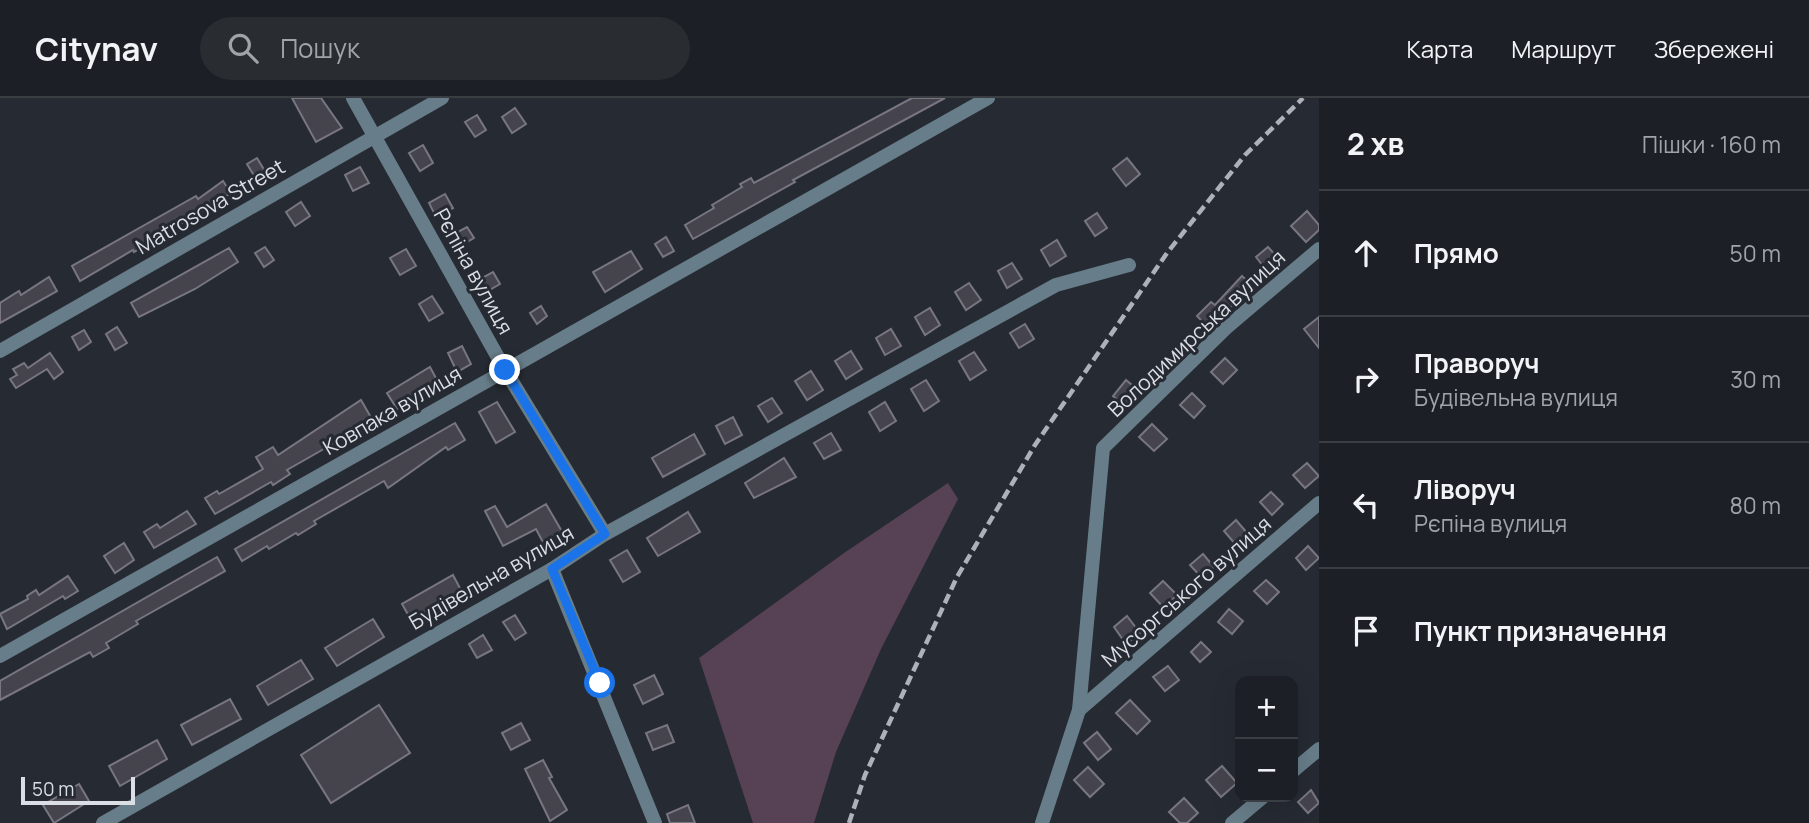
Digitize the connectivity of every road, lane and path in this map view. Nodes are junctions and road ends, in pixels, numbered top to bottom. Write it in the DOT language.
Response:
graph roads {
  1 [pos="353,98"];
  2 [pos="442,98"];
  3 [pos="988,98"];
  4 [pos="374,136"];
  5 [pos="1319,249"];
  6 [pos="1129,265"];
  7 [pos="0,351"];
  8 [pos="505,370"];
  9 [pos="1319,503"];
  10 [pos="605,534"];
  11 [pos="552,569"];
  12 [pos="0,656"];
  13 [pos="1080,710"];
  14 [pos="1319,749"];
  15 [pos="1298,767"];
  16 [pos="1257,802"];
  17 [pos="103,823"];
  18 [pos="655,823"];
  19 [pos="1042,823"];
  20 [pos="1232,823"];
  1 -- 4 [label="street, Рєпіна вулиця"];
  2 -- 4 [label="street, Matrosova Street"];
  3 -- 8 [label="street, Ковпака вулиця"];
  4 -- 7 [label="street, Matrosova Street"];
  4 -- 8 [label="street, Рєпіна вулиця"];
  5 -- 13 [label="street, Володимирська вулиця"];
  6 -- 10 [label="street, Будівельна вулиця"];
  8 -- 10 [label="street, Рєпіна вулиця"];
  8 -- 12 [label="street, Ковпака вулиця"];
  9 -- 13 [label="street, Мусоргського вулиця"];
  10 -- 11 [label="street, Будівельна вулиця"];
  11 -- 17 [label="street, Будівельна вулиця"];
  11 -- 18 [label="street"];
  13 -- 19 [label="street"];
  14 -- 15 [label="street"];
  16 -- 20 [label="street"];
}
